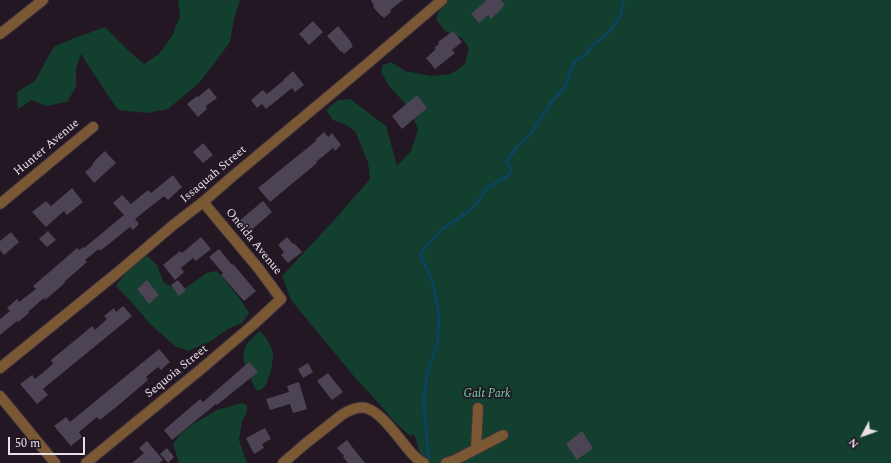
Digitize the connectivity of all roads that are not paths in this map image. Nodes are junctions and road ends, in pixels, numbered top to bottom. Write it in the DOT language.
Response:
graph roads {
  1 [pos="43,0"];
  2 [pos="442,0"];
  3 [pos="0,34"];
  4 [pos="93,127"];
  5 [pos="203,202"];
  6 [pos="0,204"];
  7 [pos="281,299"];
  8 [pos="0,368"];
  9 [pos="0,396"];
  10 [pos="478,408"];
  11 [pos="503,435"];
  12 [pos="476,449"];
  13 [pos="55,463"];
  14 [pos="86,463"];
  15 [pos="283,463"];
  16 [pos="424,463"];
  17 [pos="446,463"];
  1 -- 3 [label="street"];
  2 -- 5 [label="street, Issaquah Street"];
  4 -- 6 [label="street, Hunter Avenue"];
  5 -- 7 [label="street, Oneida Avenue"];
  5 -- 8 [label="street, Issaquah Street"];
  7 -- 14 [label="street, Sequoia Street"];
  9 -- 13 [label="street"];
  10 -- 12 [label="street"];
  11 -- 12 [label="street"];
  12 -- 17 [label="street"];
  15 -- 16 [label="street"];
}
